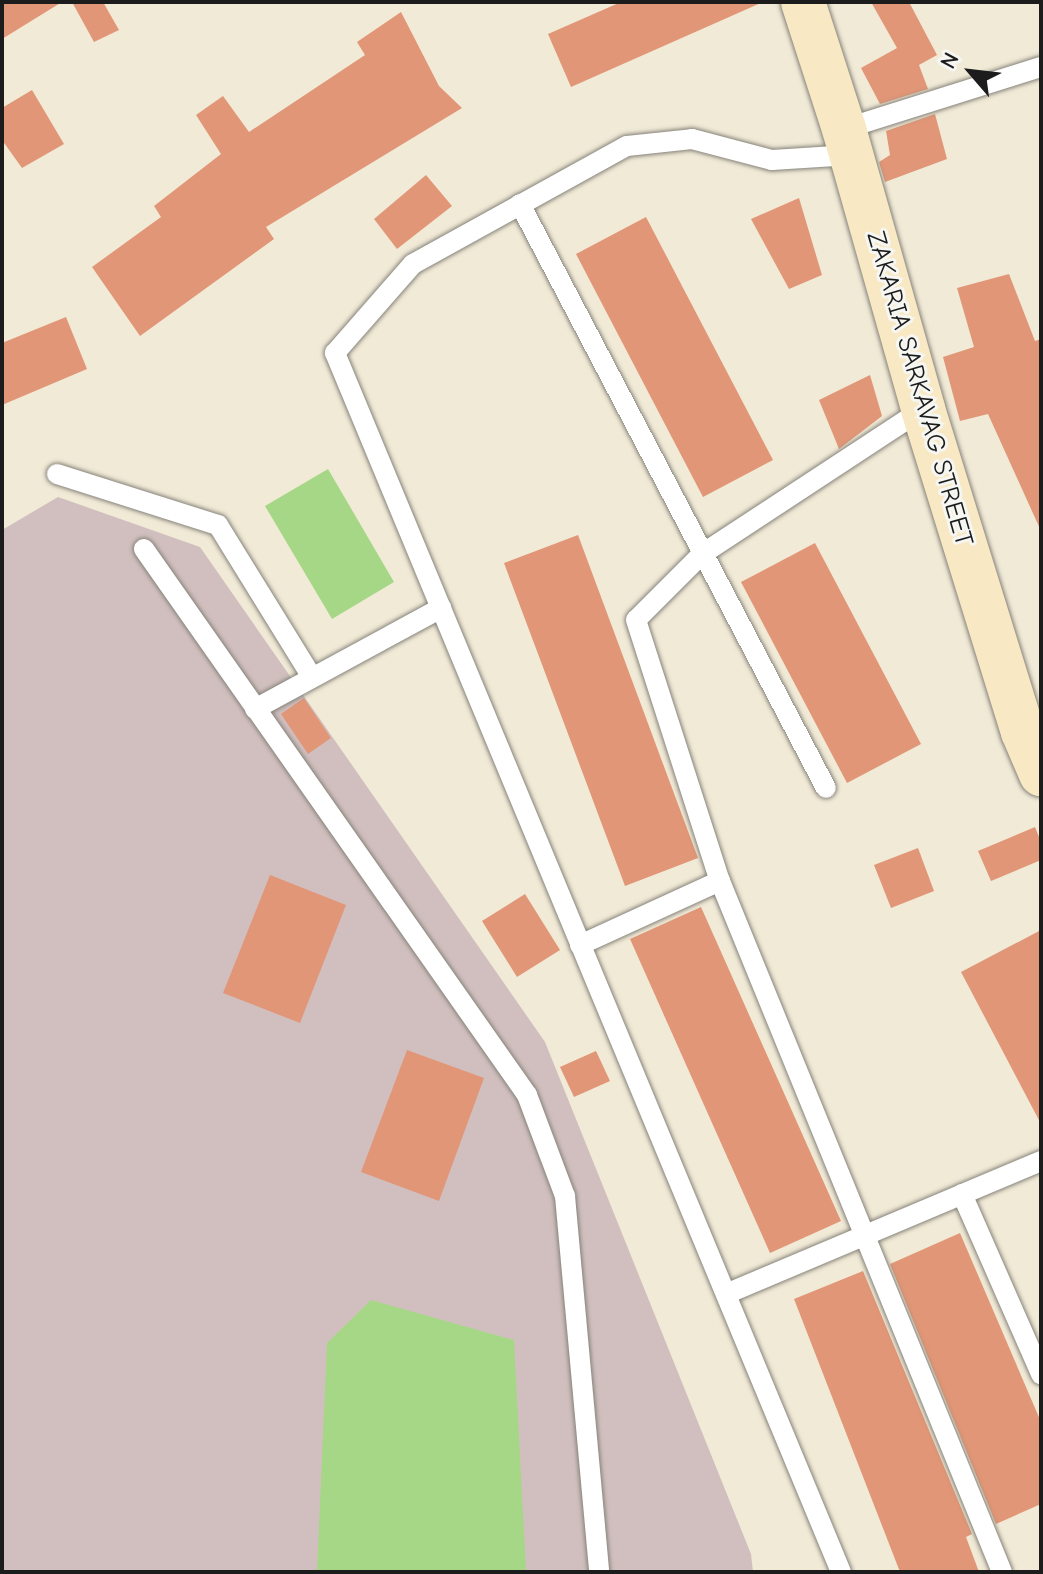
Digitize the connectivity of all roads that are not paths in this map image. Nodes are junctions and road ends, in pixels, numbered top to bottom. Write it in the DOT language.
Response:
graph roads {
  1 [pos="803,2"];
  2 [pos="1041,67"];
  3 [pos="847,142"];
  4 [pos="520,204"];
  5 [pos="923,409"];
  6 [pos="57,474"];
  7 [pos="144,549"];
  8 [pos="702,554"];
  9 [pos="441,608"];
  10 [pos="312,677"];
  11 [pos="255,709"];
  12 [pos="1041,774"];
  13 [pos="826,788"];
  14 [pos="720,881"];
  15 [pos="580,945"];
  16 [pos="1041,1161"];
  17 [pos="962,1194"];
  18 [pos="863,1237"];
  19 [pos="726,1294"];
  20 [pos="1041,1374"];
  21 [pos="599,1572"];
  22 [pos="841,1572"];
  23 [pos="1002,1572"];
  1 -- 3 [label="main road, ZAKARIA SARKAVAG STREET"];
  2 -- 3 [label="lane"];
  3 -- 4 [label="lane"];
  3 -- 5 [label="main road, ZAKARIA SARKAVAG STREET"];
  4 -- 8 [label="lane"];
  4 -- 9 [label="lane"];
  5 -- 8 [label="lane"];
  5 -- 12 [label="main road, ZAKARIA SARKAVAG STREET"];
  6 -- 10 [label="lane"];
  7 -- 11 [label="lane"];
  8 -- 13 [label="lane"];
  8 -- 14 [label="lane"];
  9 -- 10 [label="lane"];
  9 -- 15 [label="lane"];
  10 -- 11 [label="lane"];
  11 -- 21 [label="lane"];
  14 -- 15 [label="lane"];
  14 -- 18 [label="lane"];
  15 -- 19 [label="lane"];
  16 -- 17 [label="lane"];
  17 -- 18 [label="lane"];
  17 -- 20 [label="lane"];
  18 -- 19 [label="lane"];
  18 -- 23 [label="lane"];
  19 -- 22 [label="lane"];
}
